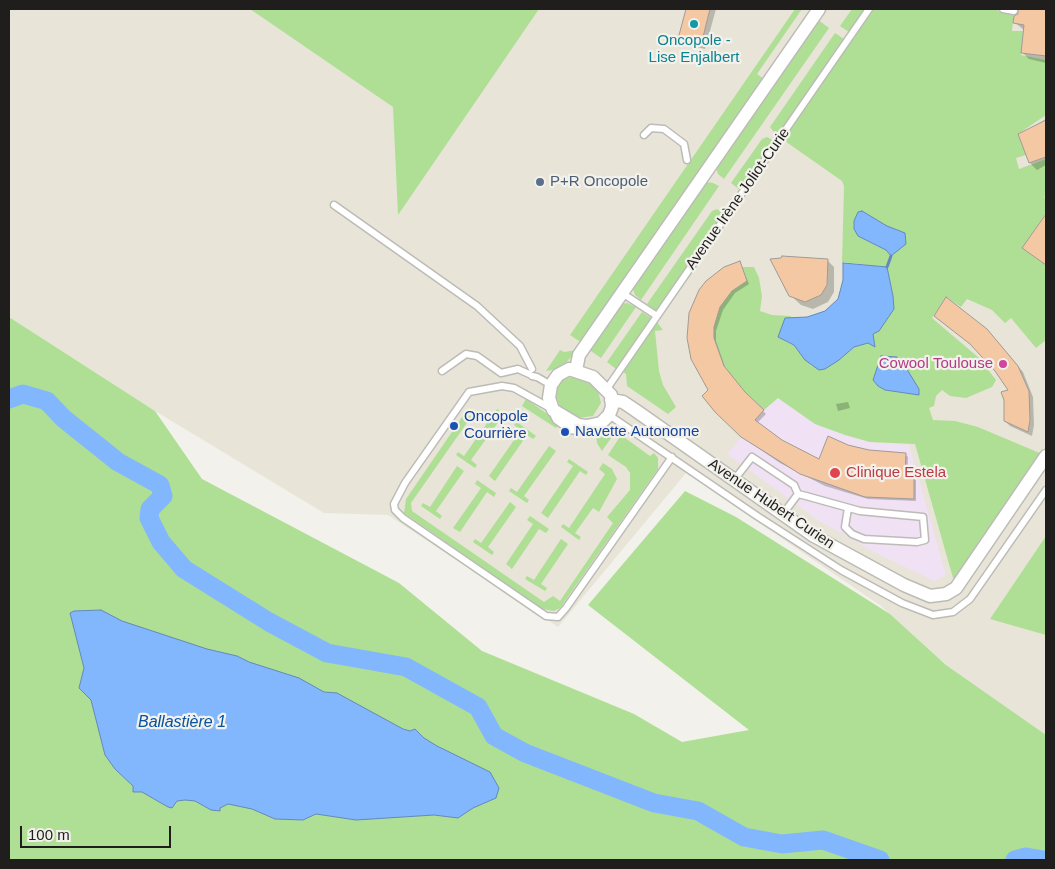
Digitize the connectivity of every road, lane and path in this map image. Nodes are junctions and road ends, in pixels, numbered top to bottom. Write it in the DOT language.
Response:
graph roads {
  1 [pos="819,9"];
  2 [pos="869,9"];
  3 [pos="1003,9"];
  4 [pos="1014,11"];
  5 [pos="644,135"];
  6 [pos="687,160"];
  7 [pos="334,205"];
  8 [pos="622,293"];
  9 [pos="657,316"];
  10 [pos="576,370"];
  11 [pos="442,371"];
  12 [pos="533,374"];
  13 [pos="552,385"];
  14 [pos="609,395"];
  15 [pos="554,411"];
  16 [pos="608,415"];
  17 [pos="1046,456"];
  18 [pos="672,457"];
  19 [pos="734,480"];
  20 [pos="1046,490"];
  21 [pos="798,494"];
  22 [pos="848,508"];
  23 [pos="783,514"];
  1 -- 8 [label="street"];
  2 -- 9 [label="lane, Avenue Irène Joliot-Curie"];
  3 -- 4 [label="lane"];
  5 -- 6 [label="lane"];
  7 -- 12 [label="lane"];
  8 -- 9 [label="lane"];
  8 -- 10 [label="street"];
  9 -- 14 [label="lane, Avenue Irène Joliot-Curie"];
  10 -- 13 [label="street"];
  10 -- 14 [label="street"];
  11 -- 12 [label="lane"];
  12 -- 13 [label="lane"];
  13 -- 15 [label="street"];
  14 -- 16 [label="street"];
  14 -- 19 [label="street, Avenue Hubert Curien"];
  15 -- 16 [label="street"];
  15 -- 18 [label="lane"];
  16 -- 18 [label="lane"];
  17 -- 23 [label="street, Avenue Hubert Curien"];
  18 -- 20 [label="lane"];
  19 -- 21 [label="lane"];
  19 -- 23 [label="street, Avenue Hubert Curien"];
  21 -- 22 [label="lane"];
  21 -- 23 [label="lane"];
  22 -- 22 [label="lane"];
}
